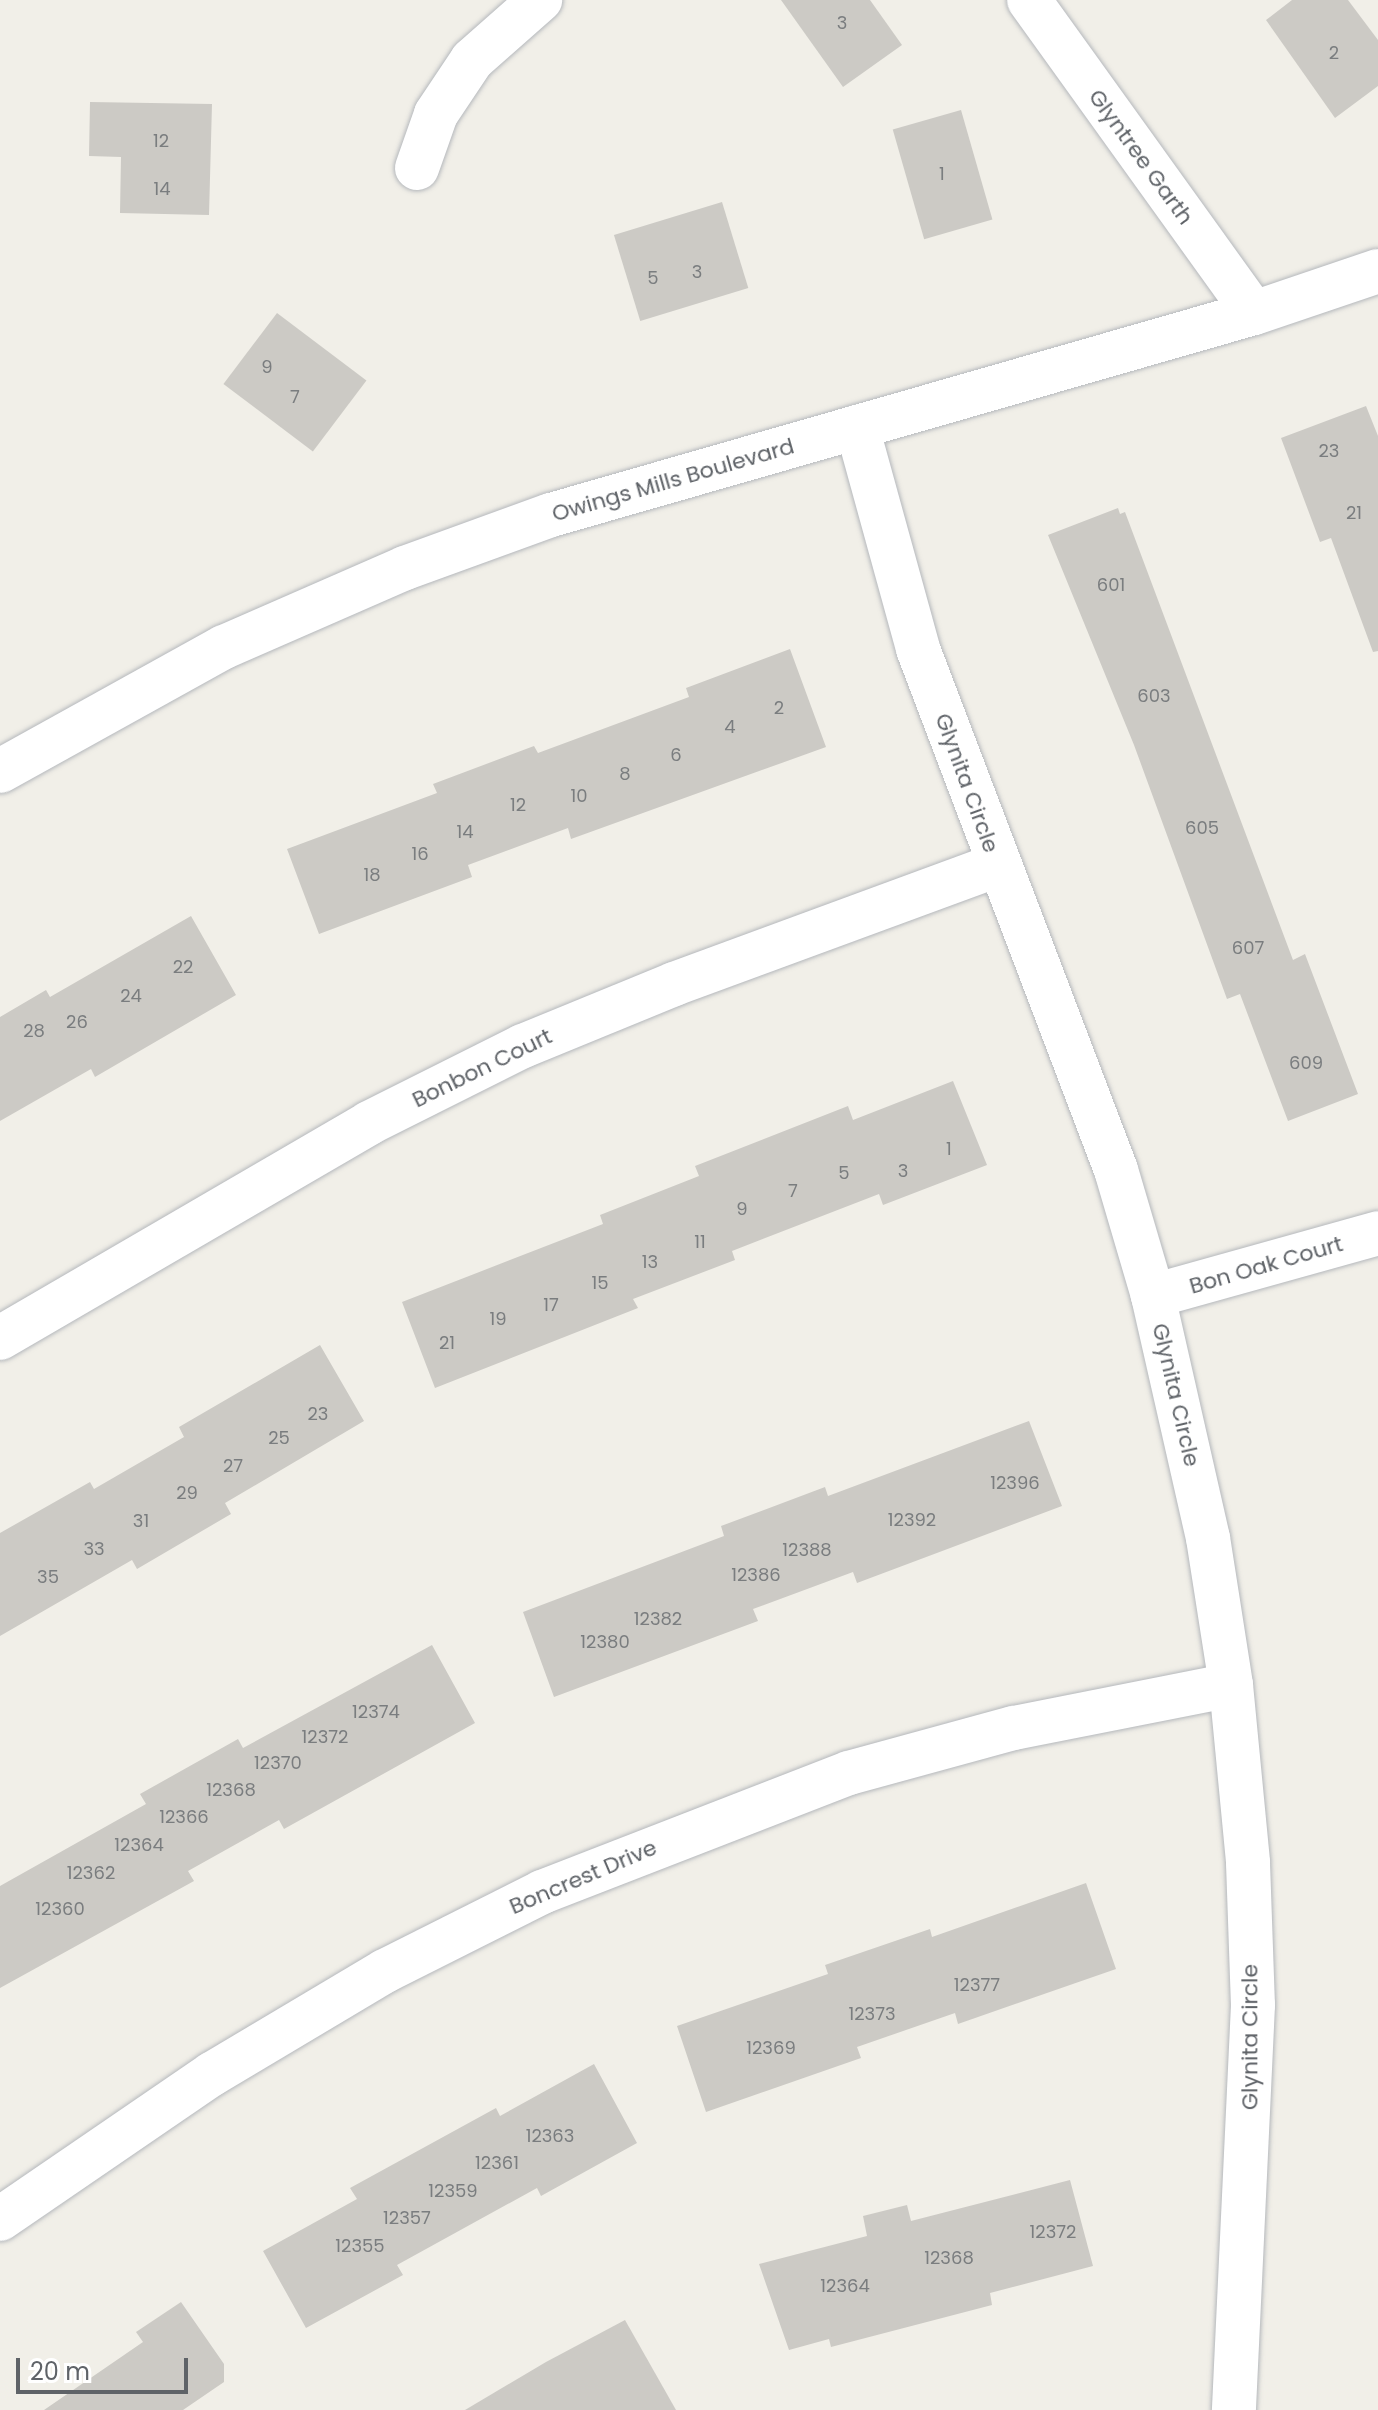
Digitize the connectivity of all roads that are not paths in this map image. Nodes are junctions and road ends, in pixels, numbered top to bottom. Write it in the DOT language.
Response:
graph roads {
  1 [pos="540,0"];
  2 [pos="1029,0"];
  3 [pos="417,168"];
  4 [pos="1378,271"];
  5 [pos="1254,313"];
  6 [pos="857,427"];
  7 [pos="0,771"];
  8 [pos="997,865"];
  9 [pos="1378,1233"];
  10 [pos="1153,1296"];
  11 [pos="0,1338"];
  12 [pos="1231,1685"];
  13 [pos="0,2219"];
  14 [pos="1234,2410"];
  1 -- 3 [label="street"];
  2 -- 5 [label="street, Glyntree Garth"];
  4 -- 5 [label="street, Owings Mills Boulevard"];
  5 -- 6 [label="street, Owings Mills Boulevard"];
  6 -- 7 [label="street, Owings Mills Boulevard"];
  6 -- 8 [label="street, Glynita Circle"];
  8 -- 10 [label="street, Glynita Circle"];
  8 -- 11 [label="street, Bonbon Court"];
  9 -- 10 [label="street, Bon Oak Court"];
  10 -- 12 [label="street, Glynita Circle"];
  12 -- 13 [label="street, Boncrest Drive"];
  12 -- 14 [label="street, Glynita Circle"];
}
